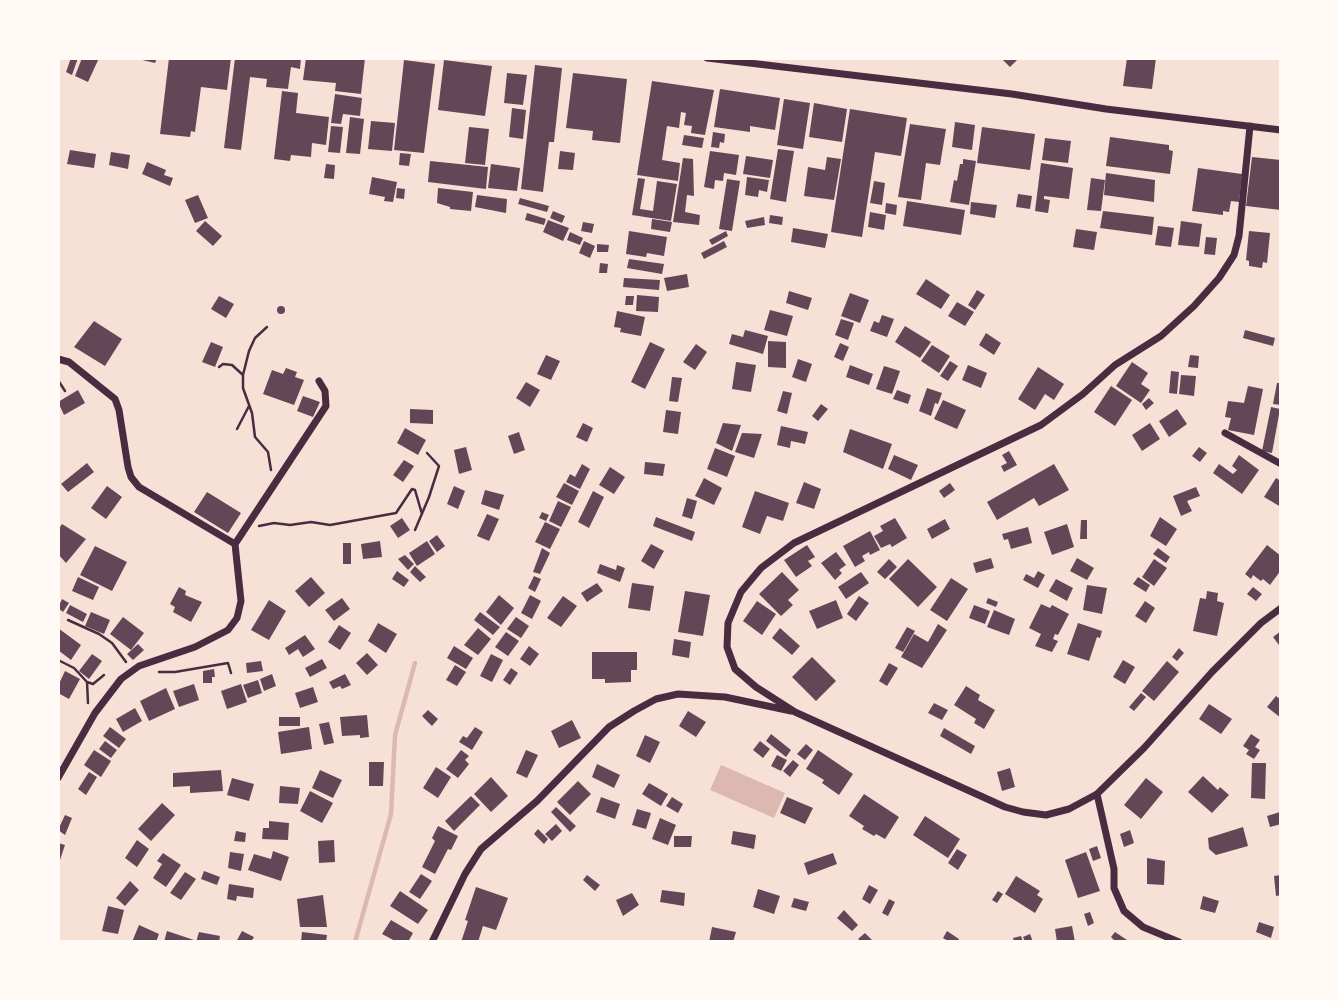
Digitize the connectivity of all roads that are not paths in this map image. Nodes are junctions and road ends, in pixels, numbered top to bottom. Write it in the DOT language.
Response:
graph roads {
  1 [pos="707,58"];
  2 [pos="1250,126"];
  3 [pos="1281,130"];
  4 [pos="58,359"];
  5 [pos="319,381"];
  6 [pos="1225,433"];
  7 [pos="1281,464"];
  8 [pos="235,544"];
  9 [pos="1281,607"];
  10 [pos="795,712"];
  11 [pos="58,778"];
  12 [pos="1097,794"];
  13 [pos="432,942"];
  14 [pos="1179,942"];
  1 -- 2 [label="street"];
  2 -- 3 [label="street"];
  2 -- 10 [label="street"];
  4 -- 8 [label="street"];
  5 -- 8 [label="street"];
  6 -- 7 [label="street"];
  8 -- 11 [label="street"];
  9 -- 12 [label="street"];
  10 -- 12 [label="street"];
  10 -- 13 [label="street"];
  12 -- 14 [label="street"];
}
